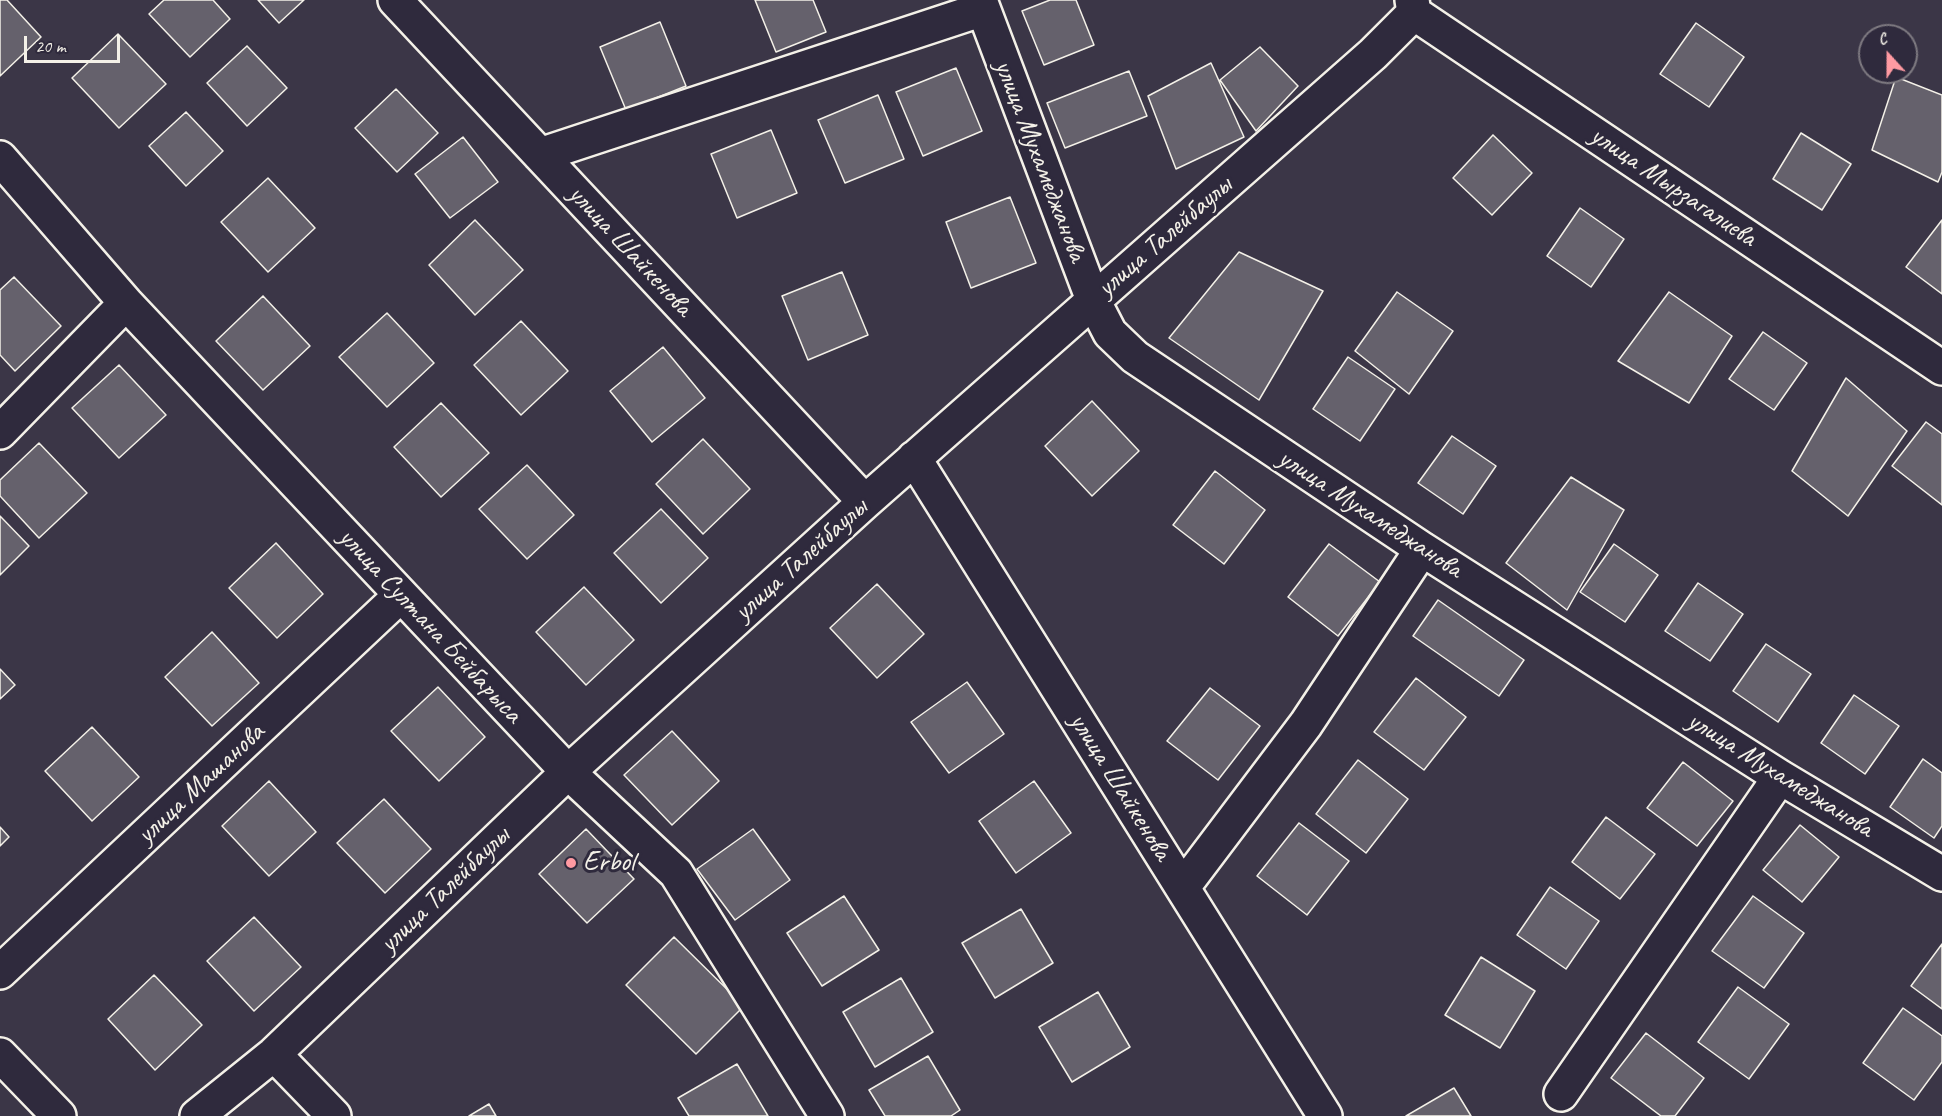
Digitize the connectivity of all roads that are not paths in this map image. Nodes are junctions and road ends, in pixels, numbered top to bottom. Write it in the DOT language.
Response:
graph roads {
  1 [pos="395,0"];
  2 [pos="981,4"];
  3 [pos="1413,6"];
  4 [pos="540,155"];
  5 [pos="0,159"];
  6 [pos="1093,300"];
  7 [pos="126,303"];
  8 [pos="1942,368"];
  9 [pos="0,432"];
  10 [pos="914,458"];
  11 [pos="865,502"];
  12 [pos="1422,549"];
  13 [pos="401,595"];
  14 [pos="568,772"];
  15 [pos="1780,777"];
  16 [pos="1942,874"];
  17 [pos="1182,887"];
  18 [pos="0,972"];
  19 [pos="274,1054"];
  20 [pos="0,1055"];
  21 [pos="1561,1094"];
  22 [pos="59,1116"];
  23 [pos="197,1116"];
  24 [pos="334,1116"];
  25 [pos="827,1116"];
  26 [pos="1325,1116"];
  1 -- 4 [label="street, улица Шайкенова"];
  2 -- 4 [label="street"];
  2 -- 6 [label="street, улица Мухамеджанова"];
  3 -- 6 [label="street, улица Талейбаулы"];
  3 -- 8 [label="street, улица Мырзагалиева"];
  4 -- 11 [label="street, улица Шайкенова"];
  5 -- 7 [label="street, улица Султана Бейбарыса"];
  6 -- 10 [label="street, улица Талейбаулы"];
  6 -- 12 [label="street, улица Мухамеджанова"];
  7 -- 9 [label="street"];
  7 -- 13 [label="street, улица Султана Бейбарыса"];
  10 -- 11 [label="street, улица Талейбаулы"];
  10 -- 17 [label="street, улица Шайкенова"];
  11 -- 14 [label="street, улица Талейбаулы"];
  12 -- 15 [label="street, улица Мухамеджанова"];
  12 -- 17 [label="street"];
  13 -- 14 [label="street, улица Султана Бейбарыса"];
  13 -- 18 [label="street, улица Машанова"];
  14 -- 19 [label="street, улица Талейбаулы"];
  14 -- 25 [label="street, улица Султана Бейбарыса"];
  15 -- 16 [label="street, улица Мухамеджанова"];
  15 -- 21 [label="street"];
  17 -- 26 [label="street, улица Шайкенова"];
  19 -- 23 [label="street, улица Талейбаулы"];
  19 -- 24 [label="street"];
  20 -- 22 [label="street"];
}
